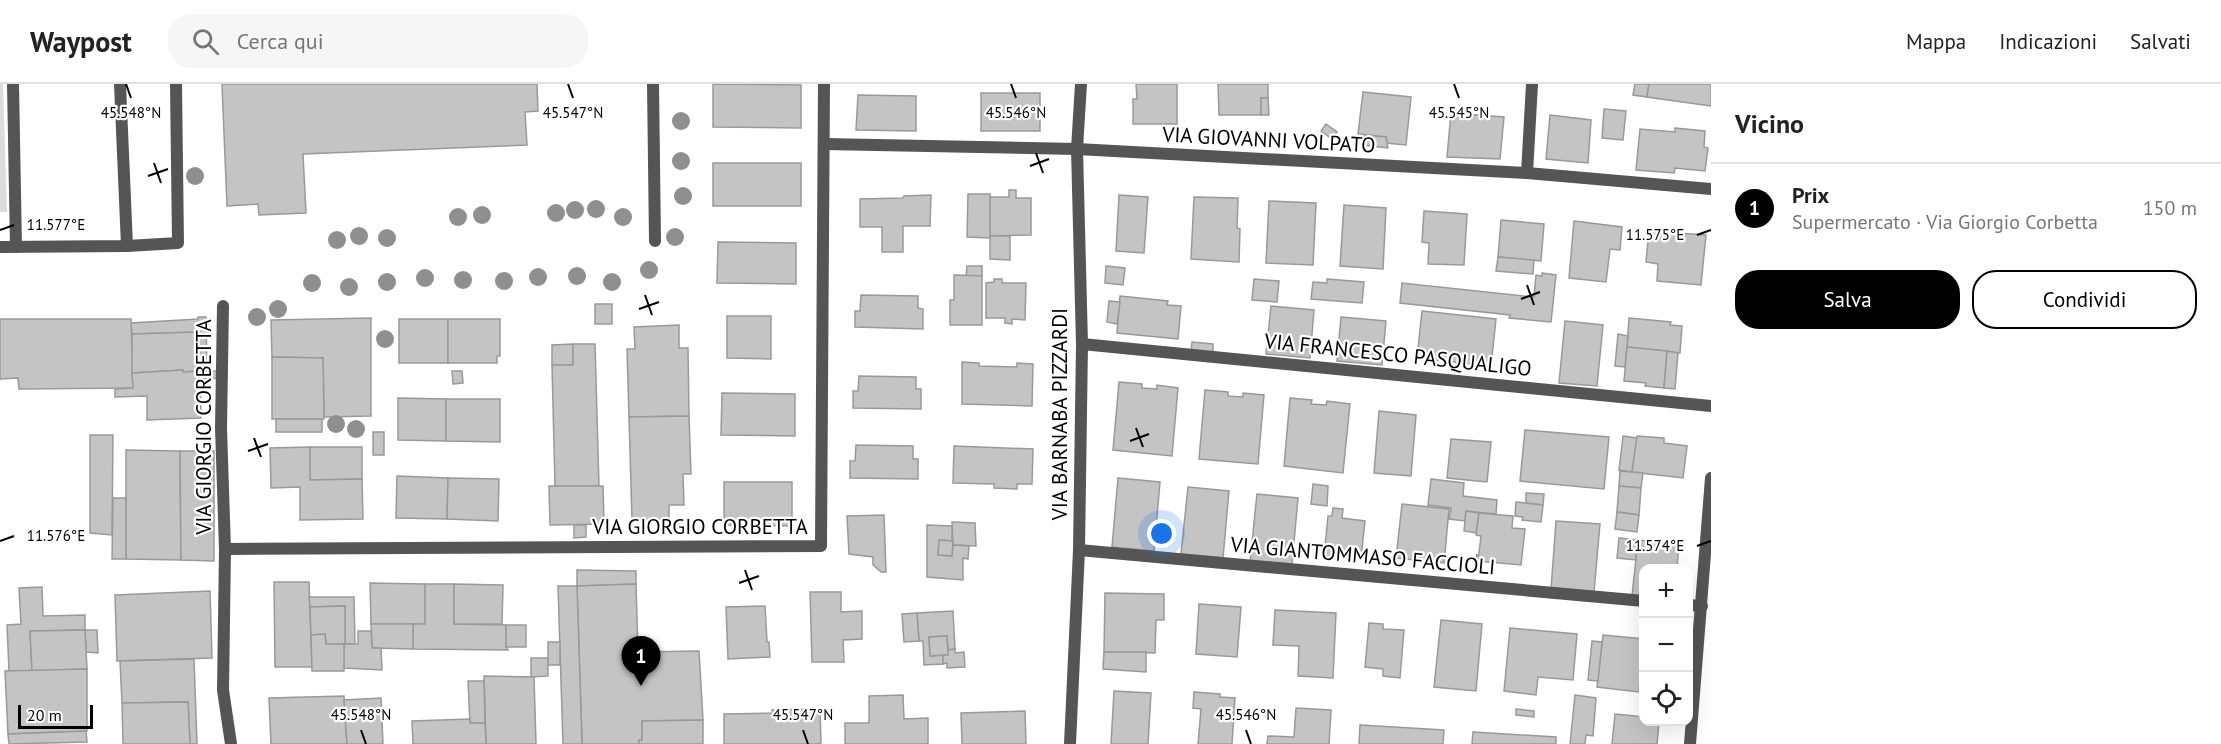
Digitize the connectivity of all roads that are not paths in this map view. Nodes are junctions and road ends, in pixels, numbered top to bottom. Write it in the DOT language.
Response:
graph roads {
  1 [pos="13,84"];
  2 [pos="120,84"];
  3 [pos="176,84"];
  4 [pos="653,84"];
  5 [pos="824,84"];
  6 [pos="1081,84"];
  7 [pos="1532,84"];
  8 [pos="824,144"];
  9 [pos="1077,149"];
  10 [pos="1527,173"];
  11 [pos="1711,189"];
  12 [pos="655,241"];
  13 [pos="127,246"];
  14 [pos="0,247"];
  15 [pos="16,247"];
  16 [pos="223,306"];
  17 [pos="1082,344"];
  18 [pos="1711,406"];
  19 [pos="1711,478"];
  20 [pos="225,549"];
  21 [pos="1079,550"];
  22 [pos="1639,601"];
  23 [pos="1693,605"];
  24 [pos="1702,606"];
  25 [pos="231,744"];
  26 [pos="1070,744"];
  27 [pos="1690,744"];
  1 -- 15 [label="street"];
  2 -- 13 [label="street"];
  3 -- 13 [label="street"];
  4 -- 12 [label="street"];
  5 -- 8 [label="street, VIA GIORGIO CORBETTA"];
  6 -- 9 [label="street, VIA BARNABA PIZZARDI"];
  7 -- 10 [label="street"];
  8 -- 9 [label="street, VIA GIOVANNI VOLPATO"];
  8 -- 20 [label="street, VIA GIORGIO CORBETTA"];
  9 -- 10 [label="street, VIA GIOVANNI VOLPATO"];
  9 -- 17 [label="street, VIA BARNABA PIZZARDI"];
  10 -- 11 [label="street, VIA GIOVANNI VOLPATO"];
  13 -- 15 [label="street"];
  14 -- 15 [label="street"];
  16 -- 20 [label="street, VIA GIORGIO CORBETTA"];
  17 -- 18 [label="street, VIA FRANCESCO PASQUALIGO"];
  17 -- 21 [label="street, VIA BARNABA PIZZARDI"];
  19 -- 24 [label="street"];
  20 -- 25 [label="street, VIA GIORGIO CORBETTA"];
  21 -- 22 [label="street, VIA GIANTOMMASO FACCIOLI"];
  21 -- 26 [label="street, VIA BARNABA PIZZARDI"];
  23 -- 24 [label="street"];
  24 -- 27 [label="street"];
}
